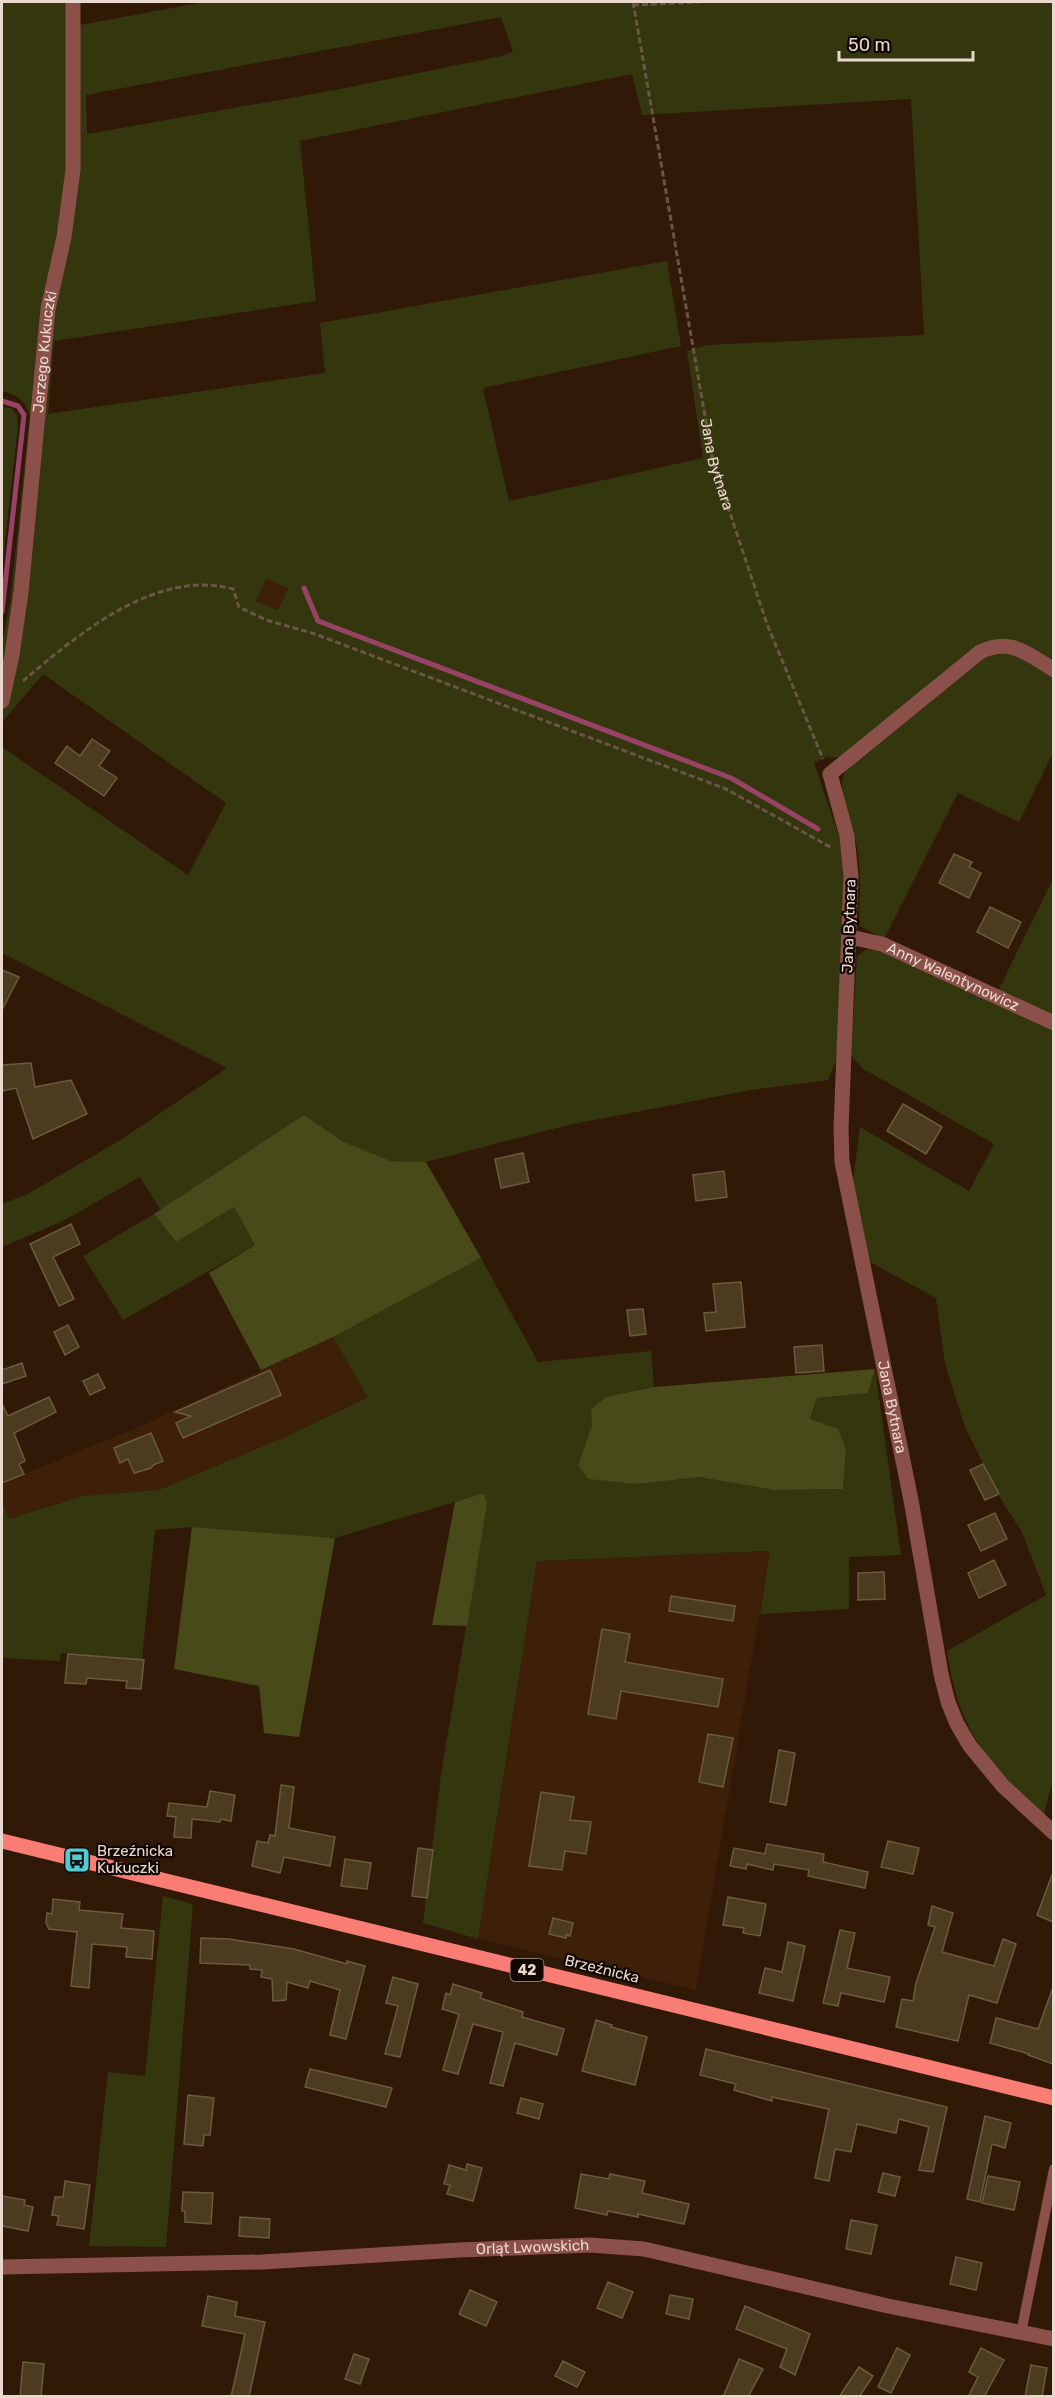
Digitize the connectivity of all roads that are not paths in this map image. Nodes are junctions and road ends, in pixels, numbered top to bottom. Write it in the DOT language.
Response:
graph roads {
  1 [pos="73,2"];
  2 [pos="1053,670"];
  3 [pos="2,699"];
  4 [pos="850,936"];
  5 [pos="1053,1023"];
  6 [pos="1053,1833"];
  7 [pos="2,1841"];
  8 [pos="1053,2098"];
  9 [pos="1053,2169"];
  10 [pos="2,2266"];
  11 [pos="1021,2333"];
  12 [pos="1053,2339"];
  1 -- 3 [label="street, Jerzego Kukuczki"];
  2 -- 4 [label="street, Jana Bytnara"];
  4 -- 5 [label="street, Anny Walentynowicz"];
  4 -- 6 [label="street, Jana Bytnara"];
  7 -- 8 [label="main road, Brzeźnicka / 42"];
  9 -- 11 [label="lane"];
  10 -- 11 [label="street, Orląt Lwowskich"];
  11 -- 12 [label="street, Orląt Lwowskich"];
}
